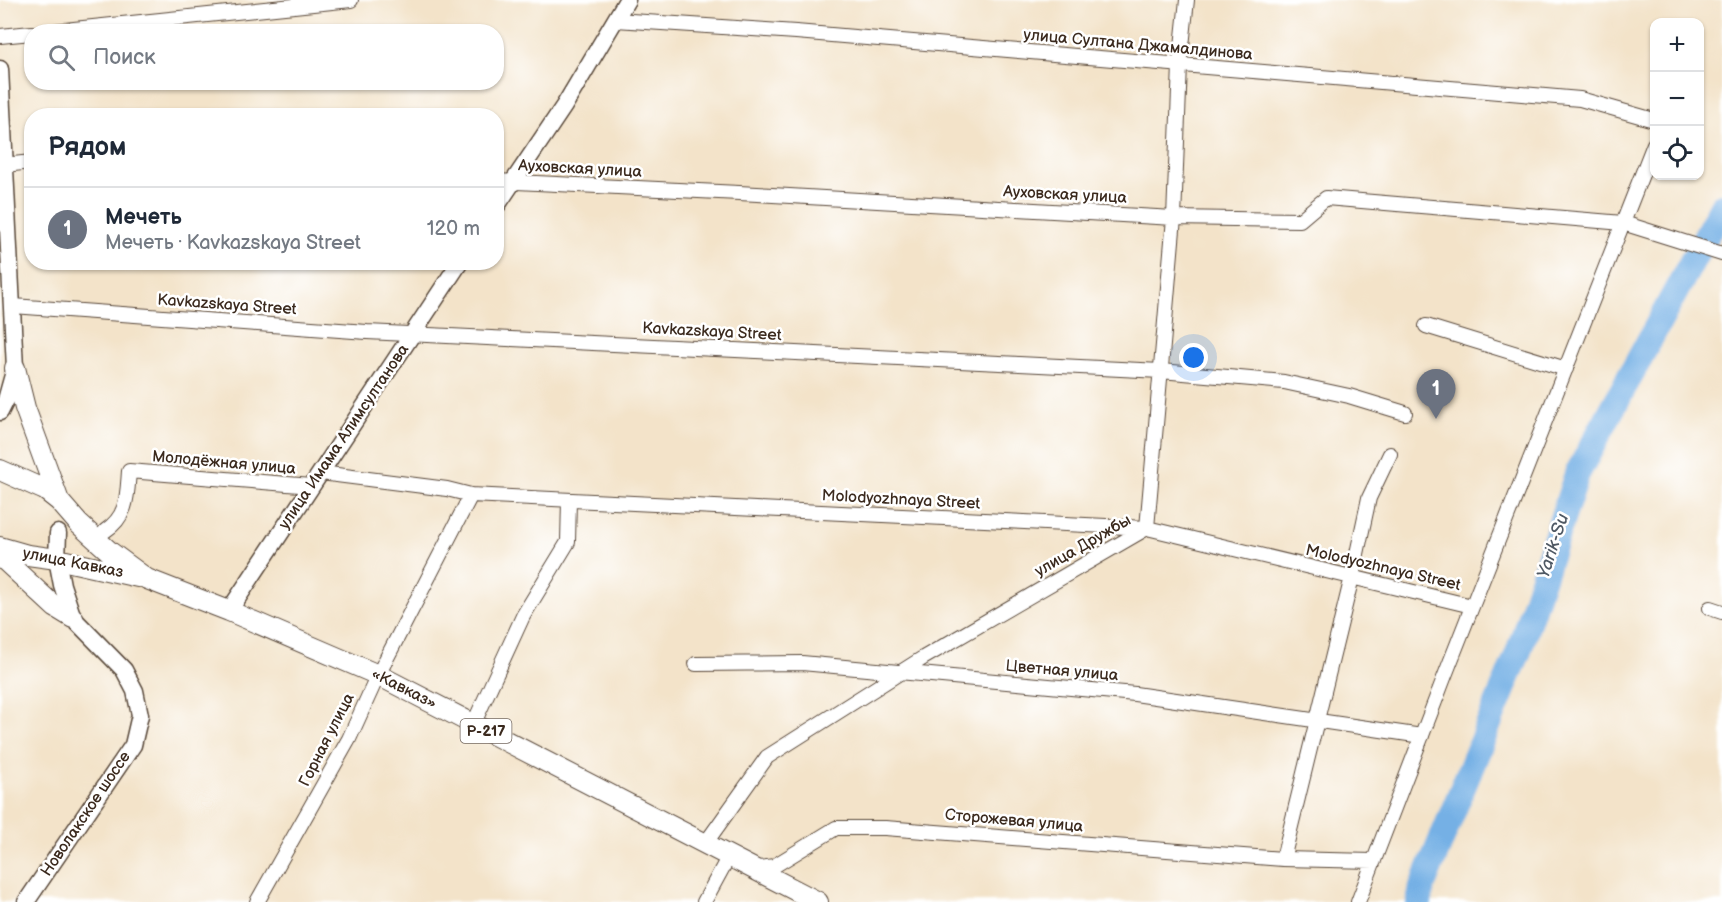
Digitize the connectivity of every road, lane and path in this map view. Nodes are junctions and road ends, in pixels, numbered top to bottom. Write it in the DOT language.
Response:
graph roads {
  1 [pos="351,0"];
  2 [pos="627,0"];
  3 [pos="1187,0"];
  4 [pos="616,20"];
  5 [pos="122,24"];
  6 [pos="24,34"];
  7 [pos="0,36"];
  8 [pos="1180,65"];
  9 [pos="0,69"];
  10 [pos="1650,119"];
  11 [pos="1650,155"];
  12 [pos="24,163"];
  13 [pos="4,165"];
  14 [pos="505,182"];
  15 [pos="1174,218"];
  16 [pos="1626,223"];
  17 [pos="1722,254"];
  18 [pos="455,270"];
  19 [pos="13,306"];
  20 [pos="1426,326"];
  21 [pos="413,334"];
  22 [pos="15,368"];
  23 [pos="1566,369"];
  24 [pos="1161,371"];
  25 [pos="0,412"];
  26 [pos="1405,413"];
  27 [pos="1390,454"];
  28 [pos="0,470"];
  29 [pos="316,480"];
  30 [pos="471,495"];
  31 [pos="569,500"];
  32 [pos="59,501"];
  33 [pos="1147,528"];
  34 [pos="105,531"];
  35 [pos="58,533"];
  36 [pos="0,547"];
  37 [pos="28,555"];
  38 [pos="0,556"];
  39 [pos="57,559"];
  40 [pos="1352,577"];
  41 [pos="147,579"];
  42 [pos="1472,606"];
  43 [pos="229,611"];
  44 [pos="73,618"];
  45 [pos="696,663"];
  46 [pos="900,672"];
  47 [pos="378,675"];
  48 [pos="1317,720"];
  49 [pos="473,725"];
  50 [pos="1422,736"];
  51 [pos="705,844"];
  52 [pos="729,856"];
  53 [pos="1283,859"];
  54 [pos="1374,861"];
  55 [pos="754,869"];
  56 [pos="26,902"];
  57 [pos="257,902"];
  58 [pos="704,902"];
  59 [pos="818,902"];
  60 [pos="1358,902"];
  1 -- 5 [label="street"];
  2 -- 4 [label="main road"];
  3 -- 8 [label="street, улица Дружбы"];
  4 -- 8 [label="street, улица Султана Джамалдинова"];
  4 -- 14 [label="main road"];
  6 -- 7 [label="street"];
  8 -- 10 [label="street, улица Султана Джамалдинова"];
  8 -- 15 [label="street, улица Дружбы"];
  9 -- 13 [label="main road"];
  11 -- 16 [label="street"];
  12 -- 13 [label="street"];
  13 -- 19 [label="main road"];
  14 -- 15 [label="street, Ауховская улица"];
  15 -- 16 [label="street, Ауховская улица"];
  15 -- 24 [label="street, улица Дружбы"];
  16 -- 17 [label="street, Ауховская улица"];
  16 -- 23 [label="street"];
  18 -- 21 [label="main road, улица Имама Алимсултанова"];
  19 -- 21 [label="street, Kavkazskaya Street"];
  19 -- 22 [label="main road"];
  20 -- 23 [label="street"];
  21 -- 24 [label="street, Kavkazskaya Street"];
  21 -- 29 [label="main road, улица Имама Алимсултанова"];
  22 -- 25 [label="main road"];
  22 -- 32 [label="highway"];
  23 -- 42 [label="street"];
  24 -- 26 [label="street, Kavkazskaya Street"];
  24 -- 33 [label="street, улица Дружбы"];
  27 -- 40 [label="street"];
  28 -- 32 [label="highway, «Кавказ» / Р-217"];
  29 -- 30 [label="street, Molodyozhnaya Street"];
  29 -- 34 [label="street, Молодёжная улица"];
  29 -- 43 [label="main road, улица Имама Алимсултанова"];
  30 -- 31 [label="street, Molodyozhnaya Street"];
  30 -- 47 [label="street, Горная улица"];
  31 -- 33 [label="street, Molodyozhnaya Street"];
  31 -- 49 [label="street"];
  32 -- 35 [label="main road, Новолакское шоссе"];
  32 -- 41 [label="highway, «Кавказ» / Р-217"];
  33 -- 40 [label="street, Molodyozhnaya Street"];
  33 -- 46 [label="street, улица Дружбы"];
  35 -- 37 [label="main road"];
  35 -- 39 [label="main road, Новолакское шоссе"];
  36 -- 37 [label="highway, улица Кавказ / Р-217"];
  37 -- 39 [label="highway, улица Кавказ / Р-217"];
  38 -- 44 [label="highway"];
  39 -- 41 [label="highway, улица Кавказ / Р-217"];
  39 -- 44 [label="main road, Новолакское шоссе"];
  40 -- 42 [label="street, Molodyozhnaya Street"];
  40 -- 48 [label="street"];
  41 -- 43 [label="highway, «Кавказ» / Р-217"];
  42 -- 50 [label="street"];
  43 -- 47 [label="highway, «Кавказ» / Р-217"];
  44 -- 56 [label="main road, Новолакское шоссе"];
  45 -- 46 [label="street, Цветная улица"];
  46 -- 48 [label="street, Цветная улица"];
  46 -- 51 [label="street, улица Дружбы"];
  47 -- 49 [label="highway, «Кавказ» / Р-217"];
  47 -- 57 [label="street, Горная улица"];
  48 -- 50 [label="street, Цветная улица"];
  48 -- 53 [label="street"];
  49 -- 51 [label="highway, «Кавказ» / Р-217"];
  50 -- 54 [label="street"];
  51 -- 52 [label="highway, «Кавказ» / Р-217"];
  52 -- 55 [label="highway, «Кавказ» / Р-217"];
  52 -- 58 [label="street"];
  53 -- 54 [label="street, Сторожевая улица"];
  53 -- 55 [label="street, Сторожевая улица"];
  54 -- 60 [label="street"];
  55 -- 59 [label="highway, «Кавказ» / Р-217"];
}
